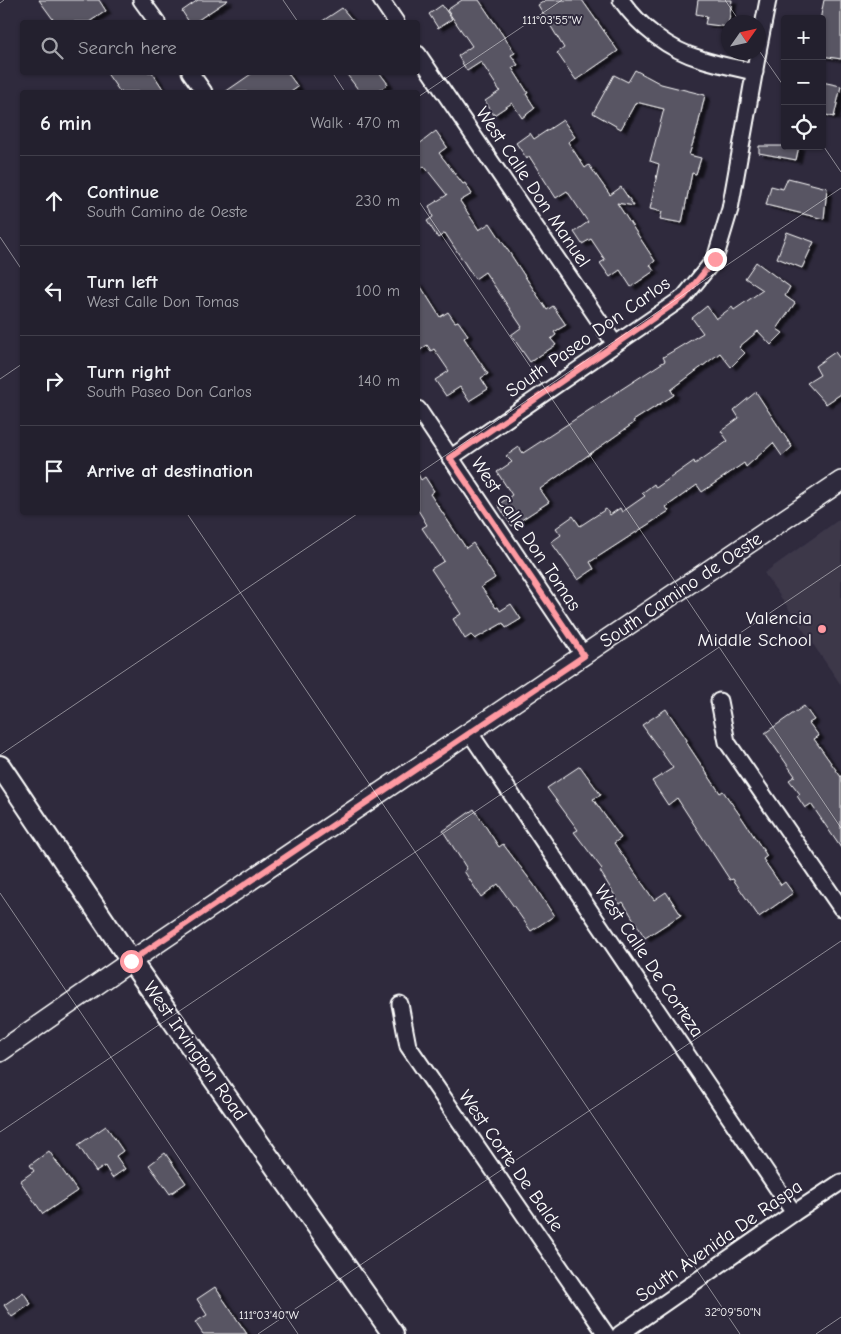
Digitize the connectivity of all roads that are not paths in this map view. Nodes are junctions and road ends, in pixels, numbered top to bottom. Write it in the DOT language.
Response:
graph roads {
  1 [pos="141,0"];
  2 [pos="381,0"];
  3 [pos="621,0"];
  4 [pos="768,0"];
  5 [pos="765,15"];
  6 [pos="155,20"];
  7 [pos="395,20"];
  8 [pos="420,57"];
  9 [pos="756,60"];
  10 [pos="754,72"];
  11 [pos="192,75"];
  12 [pos="203,90"];
  13 [pos="615,344"];
  14 [pos="420,412"];
  15 [pos="450,458"];
  16 [pos="841,481"];
  17 [pos="584,656"];
  18 [pos="719,702"];
  19 [pos="470,733"];
  20 [pos="0,766"];
  21 [pos="841,908"];
  22 [pos="131,961"];
  23 [pos="400,1004"];
  24 [pos="0,1052"];
  25 [pos="841,1182"];
  26 [pos="794,1213"];
  27 [pos="393,1334"];
  28 [pos="606,1334"];
  29 [pos="620,1334"];
  1 -- 6 [label="street"];
  2 -- 7 [label="street"];
  3 -- 10 [label="street"];
  4 -- 5 [label="street, South Paseo Don Carlos"];
  8 -- 13 [label="street, West Calle Don Manuel"];
  9 -- 10 [label="street, South Paseo Don Carlos"];
  10 -- 13 [label="street, South Paseo Don Carlos"];
  11 -- 12 [label="street"];
  13 -- 15 [label="street, South Paseo Don Carlos"];
  14 -- 15 [label="street, West Calle Don Tomas"];
  15 -- 17 [label="street, West Calle Don Tomas"];
  16 -- 17 [label="street, South Camino de Oeste"];
  17 -- 19 [label="street, South Camino de Oeste"];
  18 -- 21 [label="street"];
  19 -- 22 [label="street, South Camino de Oeste"];
  19 -- 26 [label="street, West Calle De Corteza"];
  20 -- 22 [label="main road, West Irvington Road"];
  22 -- 24 [label="street, South Camino de Oeste"];
  22 -- 27 [label="main road, West Irvington Road"];
  23 -- 28 [label="street, West Corte De Balde"];
  25 -- 26 [label="street, South Avenida De Raspa"];
  26 -- 29 [label="street, South Avenida De Raspa"];
}
